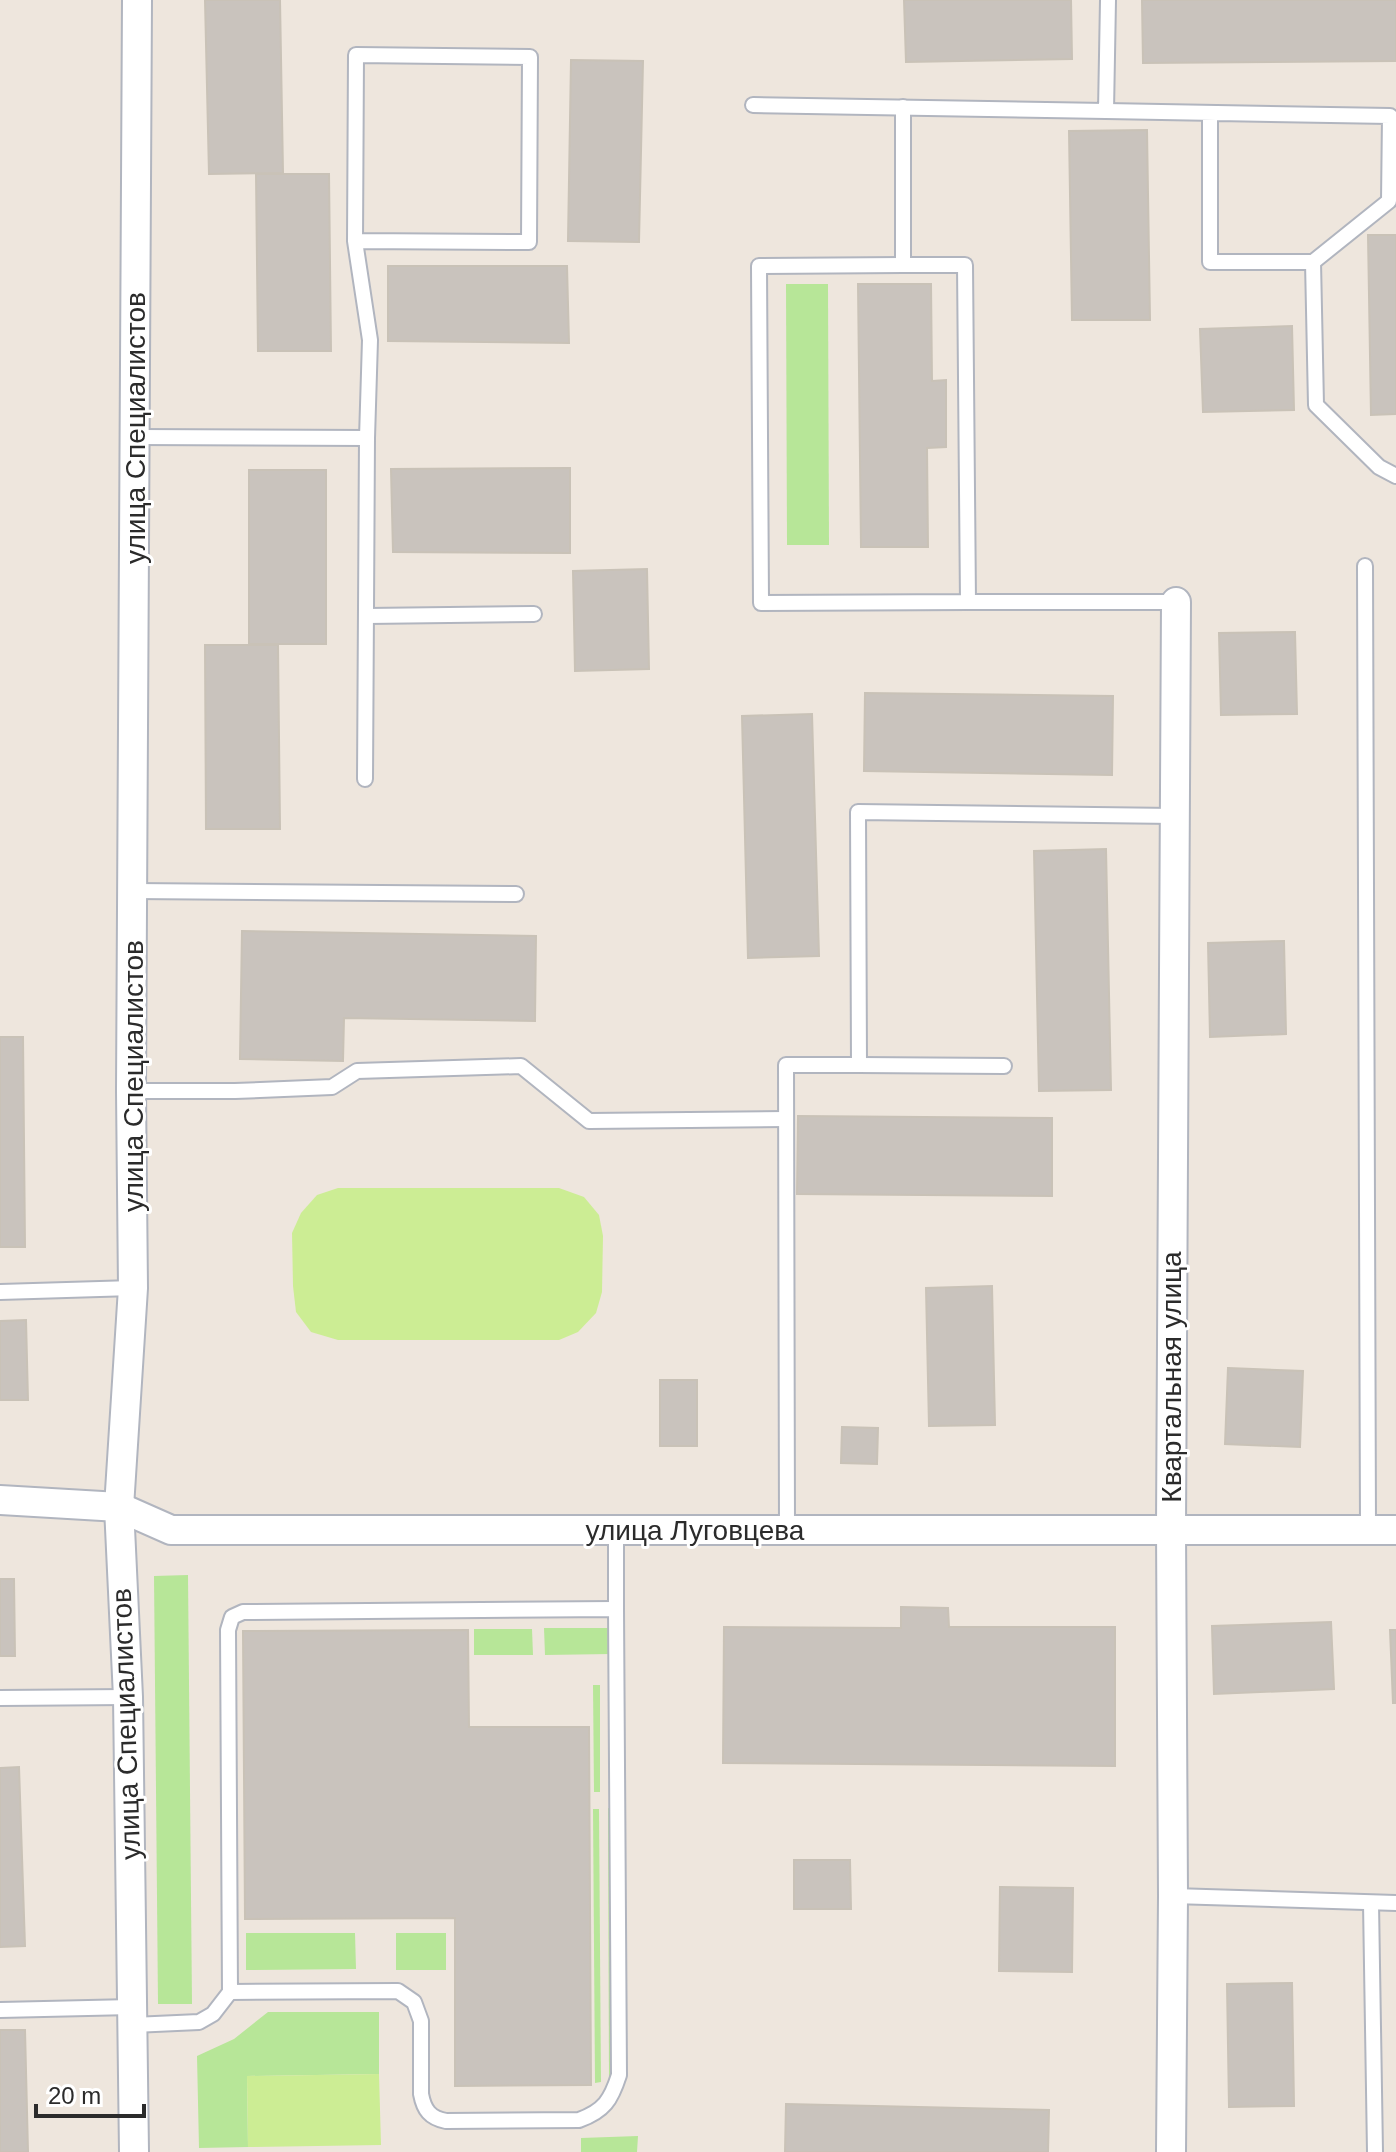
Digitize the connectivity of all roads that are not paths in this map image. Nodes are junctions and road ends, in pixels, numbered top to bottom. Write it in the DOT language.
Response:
graph roads {
  1 [pos="137,0"];
  2 [pos="1108,0"];
  3 [pos="753,105"];
  4 [pos="903,107"];
  5 [pos="1106,111"];
  6 [pos="1210,113"];
  7 [pos="355,241"];
  8 [pos="1313,262"];
  9 [pos="903,265"];
  10 [pos="136,437"];
  11 [pos="367,438"];
  12 [pos="1396,476"];
  13 [pos="1365,566"];
  14 [pos="968,602"];
  15 [pos="1176,602"];
  16 [pos="534,614"];
  17 [pos="367,616"];
  18 [pos="365,779"];
  19 [pos="1174,816"];
  20 [pos="133,891"];
  21 [pos="516,894"];
  22 [pos="859,1065"];
  23 [pos="1004,1066"];
  24 [pos="131,1091"];
  25 [pos="786,1119"];
  26 [pos="133,1288"];
  27 [pos="0,1292"];
  28 [pos="0,1500"];
  29 [pos="119,1507"];
  30 [pos="1171,1529"];
  31 [pos="616,1530"];
  32 [pos="787,1530"];
  33 [pos="1368,1530"];
  34 [pos="1396,1530"];
  35 [pos="616,1609"];
  36 [pos="128,1697"];
  37 [pos="0,1698"];
  38 [pos="1173,1896"];
  39 [pos="1371,1903"];
  40 [pos="1396,1903"];
  41 [pos="230,1992"];
  42 [pos="0,2010"];
  43 [pos="133,2016"];
  44 [pos="134,2152"];
  45 [pos="1171,2152"];
  46 [pos="1375,2152"];
  1 -- 10 [label="street, улица Специалистов"];
  2 -- 5 [label="lane"];
  3 -- 4 [label="lane"];
  4 -- 5 [label="lane"];
  4 -- 9 [label="lane"];
  5 -- 6 [label="lane"];
  6 -- 8 [label="lane"];
  6 -- 8 [label="lane"];
  7 -- 7 [label="lane"];
  7 -- 11 [label="lane"];
  8 -- 12 [label="lane"];
  9 -- 14 [label="lane"];
  9 -- 14 [label="lane"];
  10 -- 11 [label="lane"];
  10 -- 20 [label="street, улица Специалистов"];
  11 -- 17 [label="lane"];
  13 -- 33 [label="lane"];
  14 -- 15 [label="lane"];
  15 -- 19 [label="street, Квартальная улица"];
  16 -- 17 [label="lane"];
  17 -- 18 [label="lane"];
  19 -- 22 [label="lane"];
  19 -- 30 [label="street, Квартальная улица"];
  20 -- 21 [label="lane"];
  20 -- 24 [label="street, улица Специалистов"];
  22 -- 23 [label="lane"];
  22 -- 25 [label="lane"];
  24 -- 25 [label="lane"];
  24 -- 26 [label="street, улица Специалистов"];
  25 -- 32 [label="lane"];
  26 -- 27 [label="lane"];
  26 -- 29 [label="street, улица Специалистов"];
  28 -- 29 [label="street, улица Луговцева"];
  29 -- 31 [label="street, улица Луговцева"];
  29 -- 36 [label="street, улица Специалистов"];
  30 -- 32 [label="street, улица Луговцева"];
  30 -- 33 [label="street, улица Луговцева"];
  30 -- 38 [label="street, Квартальная улица"];
  31 -- 32 [label="street, улица Луговцева"];
  31 -- 35 [label="lane"];
  33 -- 34 [label="street, улица Луговцева"];
  35 -- 41 [label="lane"];
  35 -- 41 [label="lane"];
  36 -- 37 [label="lane"];
  36 -- 43 [label="street, улица Специалистов"];
  38 -- 39 [label="lane"];
  38 -- 45 [label="street, Квартальная улица"];
  39 -- 40 [label="lane"];
  39 -- 46 [label="lane"];
  41 -- 43 [label="lane"];
  42 -- 43 [label="lane"];
  43 -- 44 [label="street, улица Специалистов"];
}
